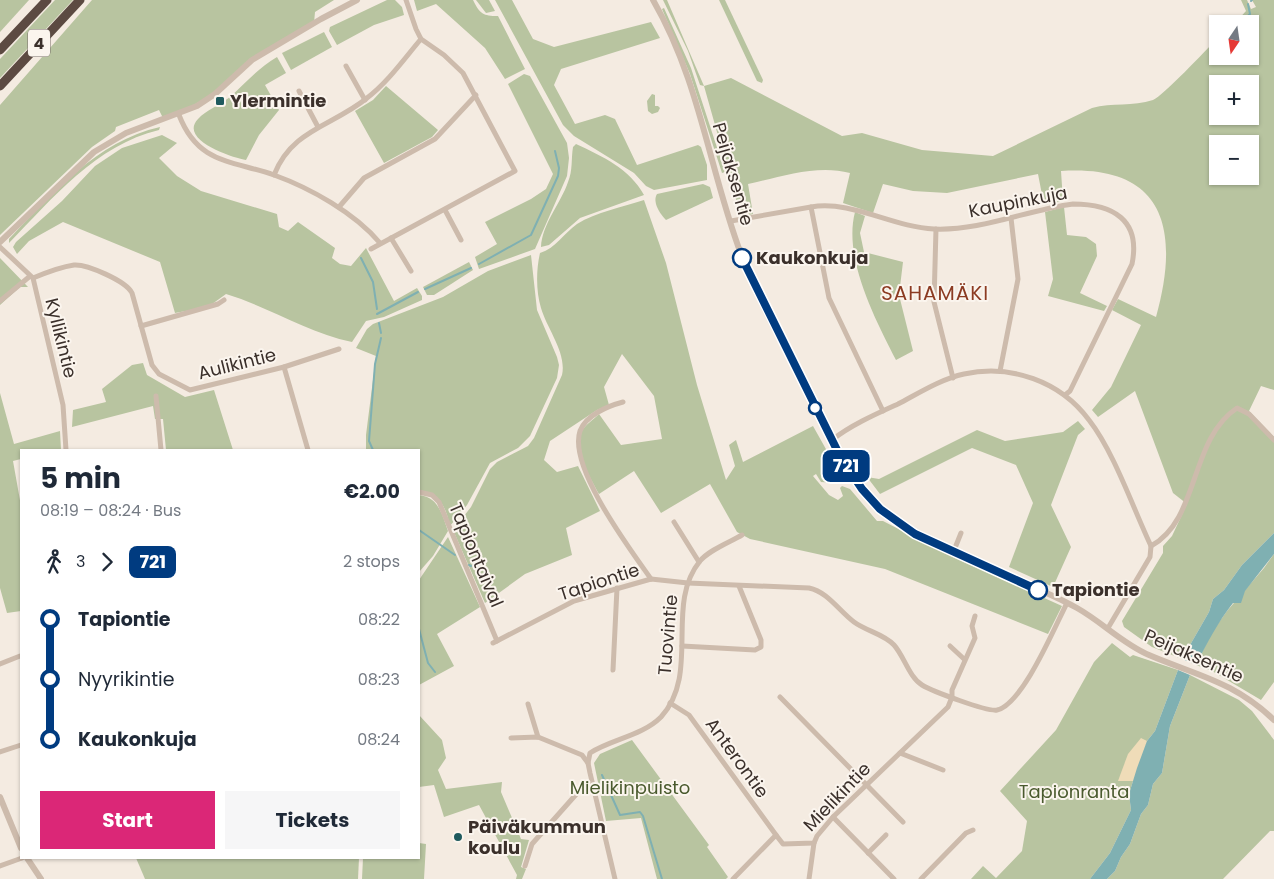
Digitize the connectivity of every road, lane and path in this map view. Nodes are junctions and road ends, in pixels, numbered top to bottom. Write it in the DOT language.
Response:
graph roads {
  1 [pos="47,0"];
  2 [pos="80,0"];
  3 [pos="357,0"];
  4 [pos="406,0"];
  5 [pos="653,0"];
  6 [pos="421,39"];
  7 [pos="0,50"];
  8 [pos="346,66"];
  9 [pos="0,86"];
  10 [pos="299,91"];
  11 [pos="476,95"];
  12 [pos="365,100"];
  13 [pos="179,115"];
  14 [pos="318,127"];
  15 [pos="274,175"];
  16 [pos="338,206"];
  17 [pos="811,207"];
  18 [pos="445,210"];
  19 [pos="1011,218"];
  20 [pos="730,221"];
  21 [pos="936,229"];
  22 [pos="392,238"];
  23 [pos="461,240"];
  24 [pos="0,242"];
  25 [pos="380,243"];
  26 [pos="0,247"];
  27 [pos="371,248"];
  28 [pos="411,271"];
  29 [pos="31,277"];
  30 [pos="224,300"];
  31 [pos="0,301"];
  32 [pos="141,326"];
  33 [pos="339,349"];
  34 [pos="284,367"];
  35 [pos="1000,371"];
  36 [pos="953,378"];
  37 [pos="1065,395"];
  38 [pos="156,396"];
  39 [pos="623,402"];
  40 [pos="883,411"];
  41 [pos="832,440"];
  42 [pos="1274,440"];
  43 [pos="66,449"];
  44 [pos="161,449"];
  45 [pos="308,449"];
  46 [pos="420,492"];
  47 [pos="674,522"];
  48 [pos="961,533"];
  49 [pos="742,535"];
  50 [pos="1151,546"];
  51 [pos="953,553"];
  52 [pos="699,562"];
  53 [pos="651,579"];
  54 [pos="688,583"];
  55 [pos="739,586"];
  56 [pos="617,588"];
  57 [pos="1067,603"];
  58 [pos="975,616"];
  59 [pos="1108,628"];
  60 [pos="495,642"];
  61 [pos="682,646"];
  62 [pos="950,646"];
  63 [pos="20,656"];
  64 [pos="964,659"];
  65 [pos="0,664"];
  66 [pos="613,670"];
  67 [pos="780,697"];
  68 [pos="952,697"];
  69 [pos="670,703"];
  70 [pos="528,704"];
  71 [pos="1274,720"];
  72 [pos="538,737"];
  73 [pos="511,738"];
  74 [pos="20,744"];
  75 [pos="0,752"];
  76 [pos="900,753"];
  77 [pos="588,763"];
  78 [pos="943,770"];
  79 [pos="866,785"];
  80 [pos="593,786"];
  81 [pos="0,797"];
  82 [pos="833,817"];
  83 [pos="904,822"];
  84 [pos="973,830"];
  85 [pos="776,835"];
  86 [pos="886,835"];
  87 [pos="814,843"];
  88 [pos="20,846"];
  89 [pos="868,853"];
  90 [pos="20,859"];
  91 [pos="28,859"];
  92 [pos="0,866"];
  93 [pos="525,866"];
  94 [pos="41,879"];
  95 [pos="615,879"];
  96 [pos="733,879"];
  97 [pos="809,879"];
  98 [pos="894,879"];
  99 [pos="921,879"];
  1 -- 7 [label="highway, 4"];
  2 -- 9 [label="highway, 4"];
  3 -- 13 [label="street"];
  4 -- 6 [label="street"];
  5 -- 20 [label="street, Peijaksentie"];
  6 -- 11 [label="street"];
  6 -- 12 [label="street"];
  8 -- 12 [label="street"];
  10 -- 14 [label="street"];
  11 -- 16 [label="street"];
  11 -- 18 [label="street"];
  12 -- 14 [label="street"];
  13 -- 15 [label="street"];
  13 -- 24 [label="street"];
  14 -- 15 [label="street"];
  15 -- 16 [label="street"];
  16 -- 25 [label="street"];
  17 -- 20 [label="street"];
  17 -- 21 [label="street, Kaupinkuja"];
  17 -- 40 [label="street"];
  18 -- 22 [label="street"];
  18 -- 23 [label="street"];
  19 -- 21 [label="street, Kaupinkuja"];
  19 -- 35 [label="street"];
  19 -- 37 [label="street, Kaupinkuja"];
  20 -- 41 [label="street, Peijaksentie"];
  21 -- 36 [label="street"];
  22 -- 25 [label="street"];
  22 -- 28 [label="street"];
  25 -- 27 [label="street"];
  26 -- 29 [label="street"];
  29 -- 31 [label="street"];
  29 -- 32 [label="street, Aulikintie"];
  29 -- 43 [label="street, Kyllikintie"];
  30 -- 32 [label="street"];
  32 -- 34 [label="street, Aulikintie"];
  33 -- 34 [label="street, Aulikintie"];
  34 -- 45 [label="street"];
  35 -- 36 [label="street"];
  35 -- 37 [label="street"];
  36 -- 40 [label="street"];
  37 -- 50 [label="street"];
  38 -- 44 [label="street"];
  39 -- 53 [label="street"];
  40 -- 41 [label="street"];
  41 -- 51 [label="street, Peijaksentie"];
  42 -- 50 [label="street"];
  46 -- 60 [label="street, Tapiontaival"];
  47 -- 52 [label="street"];
  48 -- 51 [label="street"];
  49 -- 52 [label="street"];
  50 -- 59 [label="street"];
  51 -- 57 [label="street, Peijaksentie"];
  52 -- 54 [label="street, Tuovintie"];
  53 -- 54 [label="street, Tapiontie"];
  53 -- 56 [label="street, Tapiontie"];
  54 -- 55 [label="street, Tapiontie"];
  54 -- 61 [label="street, Tuovintie"];
  55 -- 61 [label="street"];
  55 -- 68 [label="street, Tapiontie"];
  56 -- 60 [label="street, Tapiontie"];
  56 -- 66 [label="street"];
  57 -- 59 [label="street, Peijaksentie"];
  57 -- 68 [label="street, Tapiontie"];
  58 -- 64 [label="street"];
  59 -- 71 [label="street, Peijaksentie"];
  61 -- 69 [label="street, Tuovintie"];
  62 -- 64 [label="street"];
  63 -- 65 [label="street"];
  64 -- 68 [label="street"];
  67 -- 79 [label="street"];
  68 -- 76 [label="street, Mielikintie"];
  69 -- 77 [label="street, Tuovintie"];
  69 -- 85 [label="street, Anterontie"];
  70 -- 72 [label="street"];
  72 -- 73 [label="street"];
  72 -- 77 [label="street"];
  74 -- 75 [label="street"];
  76 -- 78 [label="street"];
  76 -- 79 [label="street, Mielikintie"];
  77 -- 80 [label="street"];
  79 -- 82 [label="street, Mielikintie"];
  79 -- 83 [label="street"];
  80 -- 93 [label="street"];
  80 -- 95 [label="street"];
  81 -- 88 [label="street"];
  82 -- 87 [label="street, Mielikintie"];
  82 -- 89 [label="street"];
  84 -- 99 [label="street"];
  85 -- 87 [label="street, Mielikintie"];
  85 -- 96 [label="street"];
  86 -- 89 [label="street"];
  87 -- 97 [label="street"];
  89 -- 98 [label="street"];
  90 -- 92 [label="street"];
  91 -- 94 [label="street"];
}
